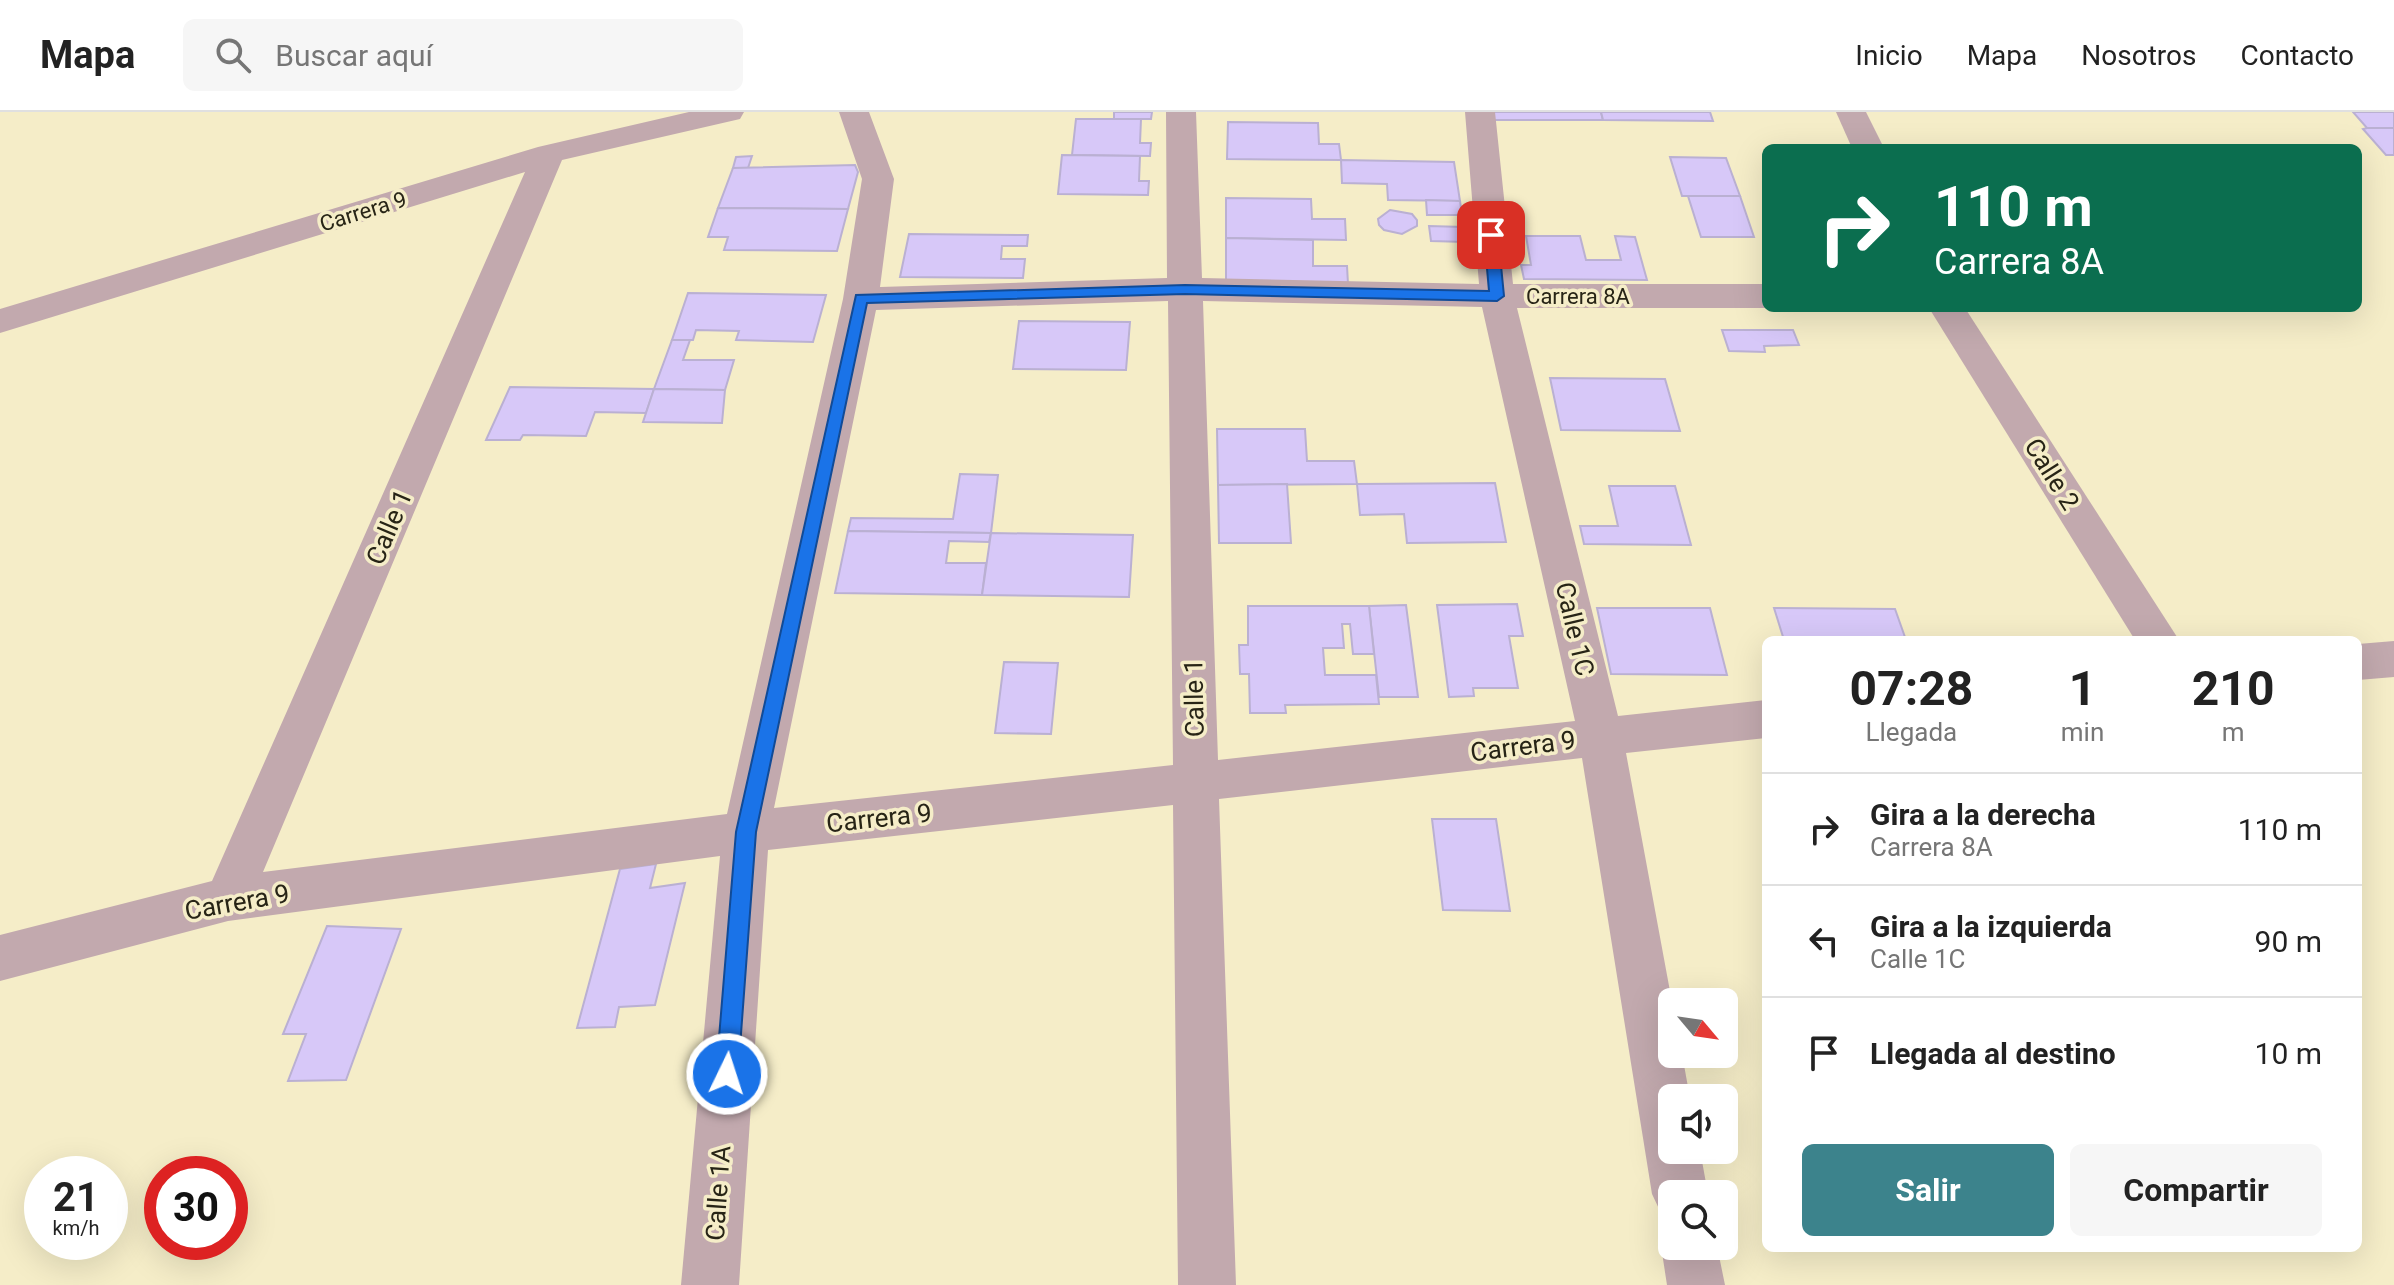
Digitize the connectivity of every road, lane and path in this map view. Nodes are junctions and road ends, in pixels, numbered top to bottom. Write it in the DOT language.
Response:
graph roads {
  1 [pos="729,112"];
  2 [pos="854,112"];
  3 [pos="1181,112"];
  4 [pos="1480,112"];
  5 [pos="1851,112"];
  6 [pos="1866,144"];
  7 [pos="549,154"];
  8 [pos="1185,289"];
  9 [pos="1497,296"];
  10 [pos="1762,296"];
  11 [pos="861,299"];
  12 [pos="1950,312"];
  13 [pos="0,321"];
  14 [pos="2155,636"];
  15 [pos="2394,659"];
  16 [pos="2362,662"];
  17 [pos="1762,719"];
  18 [pos="1601,737"];
  19 [pos="1196,784"];
  20 [pos="746,832"];
  21 [pos="228,899"];
  22 [pos="0,958"];
  23 [pos="1661,1084"];
  24 [pos="1692,1260"];
  25 [pos="710,1285"];
  26 [pos="1207,1285"];
  27 [pos="1696,1285"];
  1 -- 7 [label="street, Carrera 9"];
  2 -- 11 [label="street, Calle 1A"];
  3 -- 8 [label="street, Calle 1"];
  4 -- 9 [label="street, Calle 1C"];
  5 -- 6 [label="street"];
  7 -- 13 [label="street, Carrera 9"];
  7 -- 21 [label="street, Calle 1"];
  8 -- 9 [label="street, Carrera 8A"];
  8 -- 11 [label="street, Carrera 8A"];
  8 -- 19 [label="street, Calle 1"];
  9 -- 10 [label="street, Carrera 8A"];
  9 -- 18 [label="street, Calle 1C"];
  11 -- 20 [label="street, Calle 1A"];
  12 -- 14 [label="street, Calle 2"];
  15 -- 16 [label="street"];
  17 -- 18 [label="street, Carrera 9"];
  18 -- 19 [label="street, Carrera 9"];
  18 -- 23 [label="street, Calle 1C"];
  19 -- 20 [label="street, Carrera 9"];
  19 -- 26 [label="street, Calle 1"];
  20 -- 21 [label="street, Carrera 9"];
  20 -- 25 [label="street, Calle 1A"];
  21 -- 22 [label="street, Carrera 9"];
  24 -- 27 [label="street"];
}
